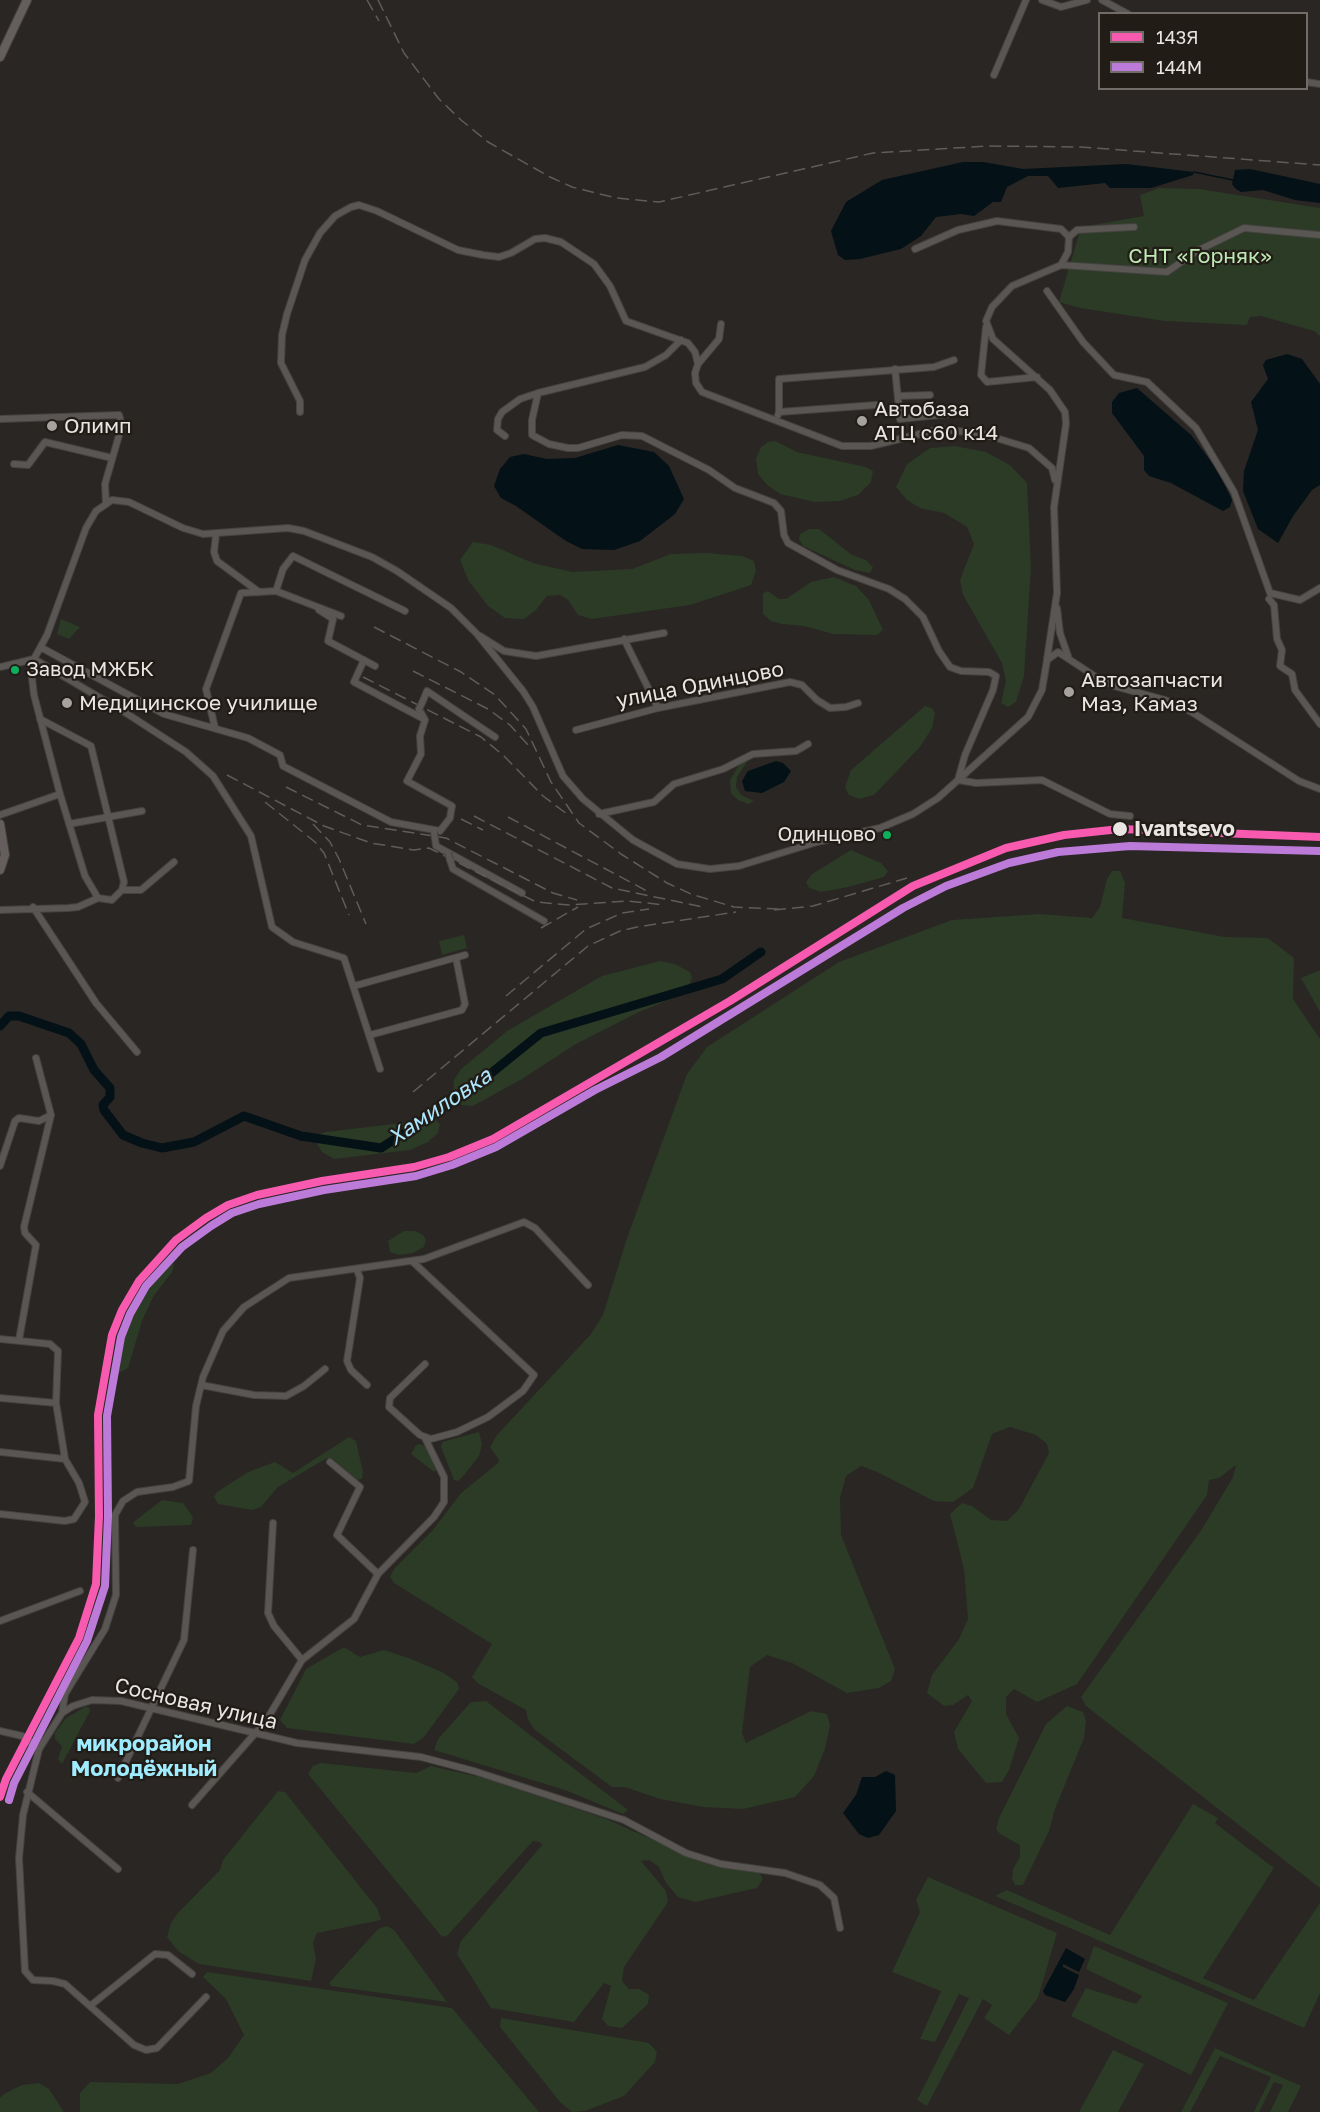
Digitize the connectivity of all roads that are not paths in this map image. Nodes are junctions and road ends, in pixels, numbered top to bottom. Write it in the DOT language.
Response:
graph roads {
  1 [pos="27,0"];
  2 [pos="1026,0"];
  3 [pos="1042,0"];
  4 [pos="1087,0"];
  5 [pos="1102,0"];
  6 [pos="1124,12"];
  7 [pos="0,57"];
  8 [pos="994,75"];
  9 [pos="1134,227"];
  10 [pos="1320,235"];
  11 [pos="1069,237"];
  12 [pos="915,249"];
  13 [pos="1061,266"];
  14 [pos="1047,291"];
  15 [pos="987,323"];
  16 [pos="721,324"];
  17 [pos="681,339"];
  18 [pos="954,360"];
  19 [pos="698,364"];
  20 [pos="895,369"];
  21 [pos="1037,377"];
  22 [pos="538,393"];
  23 [pos="930,395"];
  24 [pos="898,396"];
  25 [pos="876,405"];
  26 [pos="300,412"];
  27 [pos="779,412"];
  28 [pos="948,414"];
  29 [pos="0,419"];
  30 [pos="775,421"];
  31 [pos="505,436"];
  32 [pos="112,458"];
  33 [pos="14,464"];
  34 [pos="1056,483"];
  35 [pos="106,503"];
  36 [pos="216,535"];
  37 [pos="1320,588"];
  38 [pos="276,591"];
  39 [pos="260,592"];
  40 [pos="1057,593"];
  41 [pos="1269,599"];
  42 [pos="309,604"];
  43 [pos="405,611"];
  44 [pos="341,616"];
  45 [pos="664,633"];
  46 [pos="477,634"];
  47 [pos="624,639"];
  48 [pos="42,648"];
  49 [pos="1069,657"];
  50 [pos="34,658"];
  51 [pos="364,660"];
  52 [pos="1047,660"];
  53 [pos="375,666"];
  54 [pos="0,667"];
  55 [pos="858,702"];
  56 [pos="658,708"];
  57 [pos="40,719"];
  58 [pos="424,720"];
  59 [pos="1320,724"];
  60 [pos="215,728"];
  61 [pos="576,729"];
  62 [pos="495,737"];
  63 [pos="808,744"];
  64 [pos="958,780"];
  65 [pos="1320,789"];
  66 [pos="60,794"];
  67 [pos="142,811"];
  68 [pos="599,814"];
  69 [pos="0,815"];
  70 [pos="1130,816"];
  71 [pos="109,817"];
  72 [pos="0,824"];
  73 [pos="69,824"];
  74 [pos="434,834"];
  75 [pos="448,853"];
  76 [pos="174,861"];
  77 [pos="0,870"];
  78 [pos="122,890"];
  79 [pos="522,893"];
  80 [pos="98,898"];
  81 [pos="33,907"];
  82 [pos="0,910"];
  83 [pos="544,921"];
  84 [pos="465,955"];
  85 [pos="456,958"];
  86 [pos="354,986"];
  87 [pos="370,1035"];
  88 [pos="137,1052"];
  89 [pos="36,1058"];
  90 [pos="380,1069"];
  91 [pos="51,1115"];
  92 [pos="0,1166"];
  93 [pos="412,1261"];
  94 [pos="357,1270"];
  95 [pos="588,1285"];
  96 [pos="0,1340"];
  97 [pos="20,1340"];
  98 [pos="424,1364"];
  99 [pos="325,1369"];
  100 [pos="201,1385"];
  101 [pos="368,1385"];
  102 [pos="0,1398"];
  103 [pos="56,1403"];
  104 [pos="426,1438"];
  105 [pos="0,1452"];
  106 [pos="65,1459"];
  107 [pos="330,1462"];
  108 [pos="0,1514"];
  109 [pos="273,1523"];
  110 [pos="193,1550"];
  111 [pos="378,1574"];
  112 [pos="80,1591"];
  113 [pos="0,1621"];
  114 [pos="302,1659"];
  115 [pos="152,1707"];
  116 [pos="62,1713"];
  117 [pos="0,1731"];
  118 [pos="256,1734"];
  119 [pos="39,1749"];
  120 [pos="118,1778"];
  121 [pos="27,1792"];
  122 [pos="192,1805"];
  123 [pos="118,1869"];
  124 [pos="840,1928"];
  125 [pos="192,1974"];
  126 [pos="206,1997"];
  127 [pos="90,2006"];
  1 -- 7 [label="main road"];
  2 -- 8 [label="street"];
  3 -- 4 [label="street"];
  5 -- 6 [label="street"];
  9 -- 11 [label="street"];
  10 -- 13 [label="street"];
  11 -- 12 [label="street"];
  11 -- 13 [label="street"];
  13 -- 15 [label="street"];
  14 -- 37 [label="street"];
  15 -- 21 [label="street"];
  15 -- 21 [label="street"];
  16 -- 19 [label="street"];
  17 -- 19 [label="street"];
  17 -- 22 [label="street"];
  17 -- 26 [label="street"];
  18 -- 20 [label="street"];
  19 -- 30 [label="street"];
  20 -- 24 [label="street"];
  20 -- 27 [label="street"];
  21 -- 34 [label="street"];
  22 -- 31 [label="street"];
  22 -- 64 [label="street"];
  23 -- 24 [label="street"];
  24 -- 28 [label="street"];
  25 -- 27 [label="street"];
  27 -- 30 [label="street"];
  29 -- 32 [label="street"];
  30 -- 34 [label="street"];
  32 -- 33 [label="street"];
  32 -- 35 [label="street"];
  34 -- 40 [label="street"];
  35 -- 36 [label="street"];
  35 -- 48 [label="street"];
  36 -- 39 [label="street"];
  36 -- 46 [label="street"];
  38 -- 39 [label="street"];
  38 -- 42 [label="street"];
  38 -- 43 [label="street"];
  39 -- 60 [label="street"];
  40 -- 49 [label="street"];
  40 -- 52 [label="street"];
  41 -- 59 [label="street"];
  42 -- 44 [label="street"];
  42 -- 51 [label="street"];
  45 -- 47 [label="street"];
  46 -- 47 [label="street"];
  46 -- 68 [label="street"];
  47 -- 56 [label="street"];
  48 -- 50 [label="street"];
  48 -- 60 [label="street"];
  49 -- 52 [label="street"];
  49 -- 65 [label="street"];
  50 -- 54 [label="street"];
  50 -- 57 [label="street"];
  50 -- 86 [label="street"];
  51 -- 53 [label="street"];
  51 -- 58 [label="street"];
  52 -- 64 [label="street"];
  55 -- 56 [label="street, улица Одинцово"];
  56 -- 61 [label="street, улица Одинцово"];
  57 -- 66 [label="street"];
  57 -- 71 [label="street"];
  58 -- 62 [label="street"];
  58 -- 74 [label="street"];
  60 -- 74 [label="street"];
  63 -- 68 [label="street"];
  64 -- 68 [label="street"];
  64 -- 70 [label="street"];
  66 -- 69 [label="street"];
  66 -- 73 [label="street"];
  67 -- 71 [label="street"];
  71 -- 73 [label="street"];
  71 -- 78 [label="street"];
  72 -- 77 [label="main road"];
  73 -- 80 [label="street"];
  74 -- 75 [label="street"];
  75 -- 79 [label="street"];
  75 -- 83 [label="street, bridge"];
  76 -- 78 [label="street"];
  78 -- 80 [label="street"];
  80 -- 81 [label="street"];
  81 -- 82 [label="street"];
  81 -- 88 [label="street"];
  84 -- 85 [label="street"];
  85 -- 86 [label="street"];
  85 -- 87 [label="street"];
  86 -- 87 [label="street"];
  87 -- 90 [label="street"];
  89 -- 91 [label="street"];
  91 -- 92 [label="street"];
  91 -- 97 [label="street"];
  93 -- 94 [label="street"];
  93 -- 95 [label="street"];
  93 -- 104 [label="street"];
  94 -- 100 [label="street"];
  94 -- 101 [label="street"];
  96 -- 97 [label="street"];
  97 -- 103 [label="street"];
  98 -- 104 [label="street"];
  99 -- 100 [label="street"];
  100 -- 116 [label="street"];
  102 -- 103 [label="street"];
  103 -- 106 [label="street"];
  104 -- 111 [label="street"];
  105 -- 106 [label="street"];
  106 -- 108 [label="street"];
  107 -- 111 [label="street"];
  109 -- 114 [label="street"];
  110 -- 115 [label="street"];
  111 -- 114 [label="street"];
  112 -- 113 [label="street"];
  114 -- 118 [label="street"];
  115 -- 116 [label="street, Сосновая улица"];
  115 -- 118 [label="street, Сосновая улица"];
  115 -- 120 [label="street"];
  116 -- 119 [label="street"];
  117 -- 119 [label="street"];
  118 -- 122 [label="street"];
  118 -- 124 [label="street, Сосновая улица"];
  119 -- 121 [label="street"];
  121 -- 123 [label="street"];
  121 -- 127 [label="street"];
  125 -- 127 [label="street"];
  126 -- 127 [label="street"];
}
